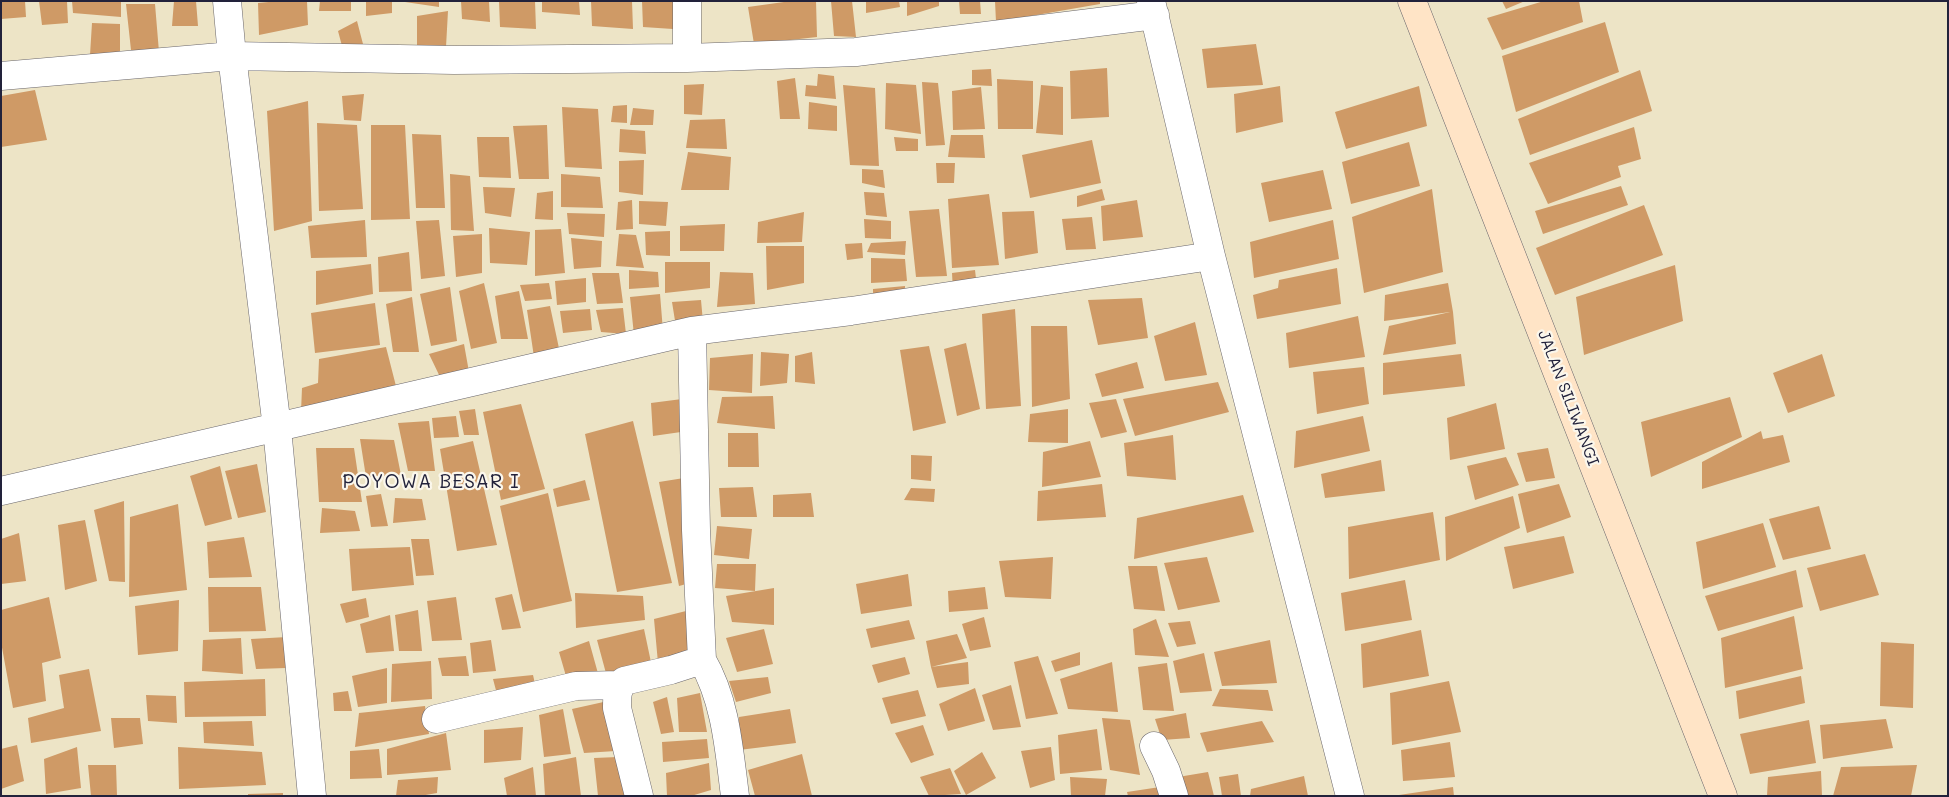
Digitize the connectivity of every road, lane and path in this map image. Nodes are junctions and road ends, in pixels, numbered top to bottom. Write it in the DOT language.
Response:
graph roads {
  1 [pos="227,1"];
  2 [pos="687,1"];
  3 [pos="1412,1"];
  4 [pos="1153,8"];
  5 [pos="232,56"];
  6 [pos="687,58"];
  7 [pos="1,76"];
  8 [pos="1211,256"];
  9 [pos="692,331"];
  10 [pos="277,428"];
  11 [pos="1,491"];
  12 [pos="702,660"];
  13 [pos="620,685"];
  14 [pos="436,719"];
  15 [pos="1154,746"];
  16 [pos="312,796"];
  17 [pos="639,796"];
  18 [pos="735,796"];
  19 [pos="1174,796"];
  20 [pos="1350,796"];
  21 [pos="1723,796"];
  1 -- 5 [label="street"];
  2 -- 6 [label="street"];
  3 -- 21 [label="main road, JALAN SILIWANGI"];
  4 -- 6 [label="street"];
  4 -- 8 [label="street"];
  5 -- 6 [label="street"];
  5 -- 7 [label="street"];
  5 -- 10 [label="street"];
  8 -- 9 [label="street"];
  8 -- 20 [label="street"];
  9 -- 10 [label="street"];
  9 -- 12 [label="street"];
  10 -- 11 [label="street"];
  10 -- 16 [label="street"];
  12 -- 13 [label="street"];
  12 -- 18 [label="street"];
  13 -- 14 [label="street"];
  13 -- 17 [label="street"];
  15 -- 19 [label="street"];
}
